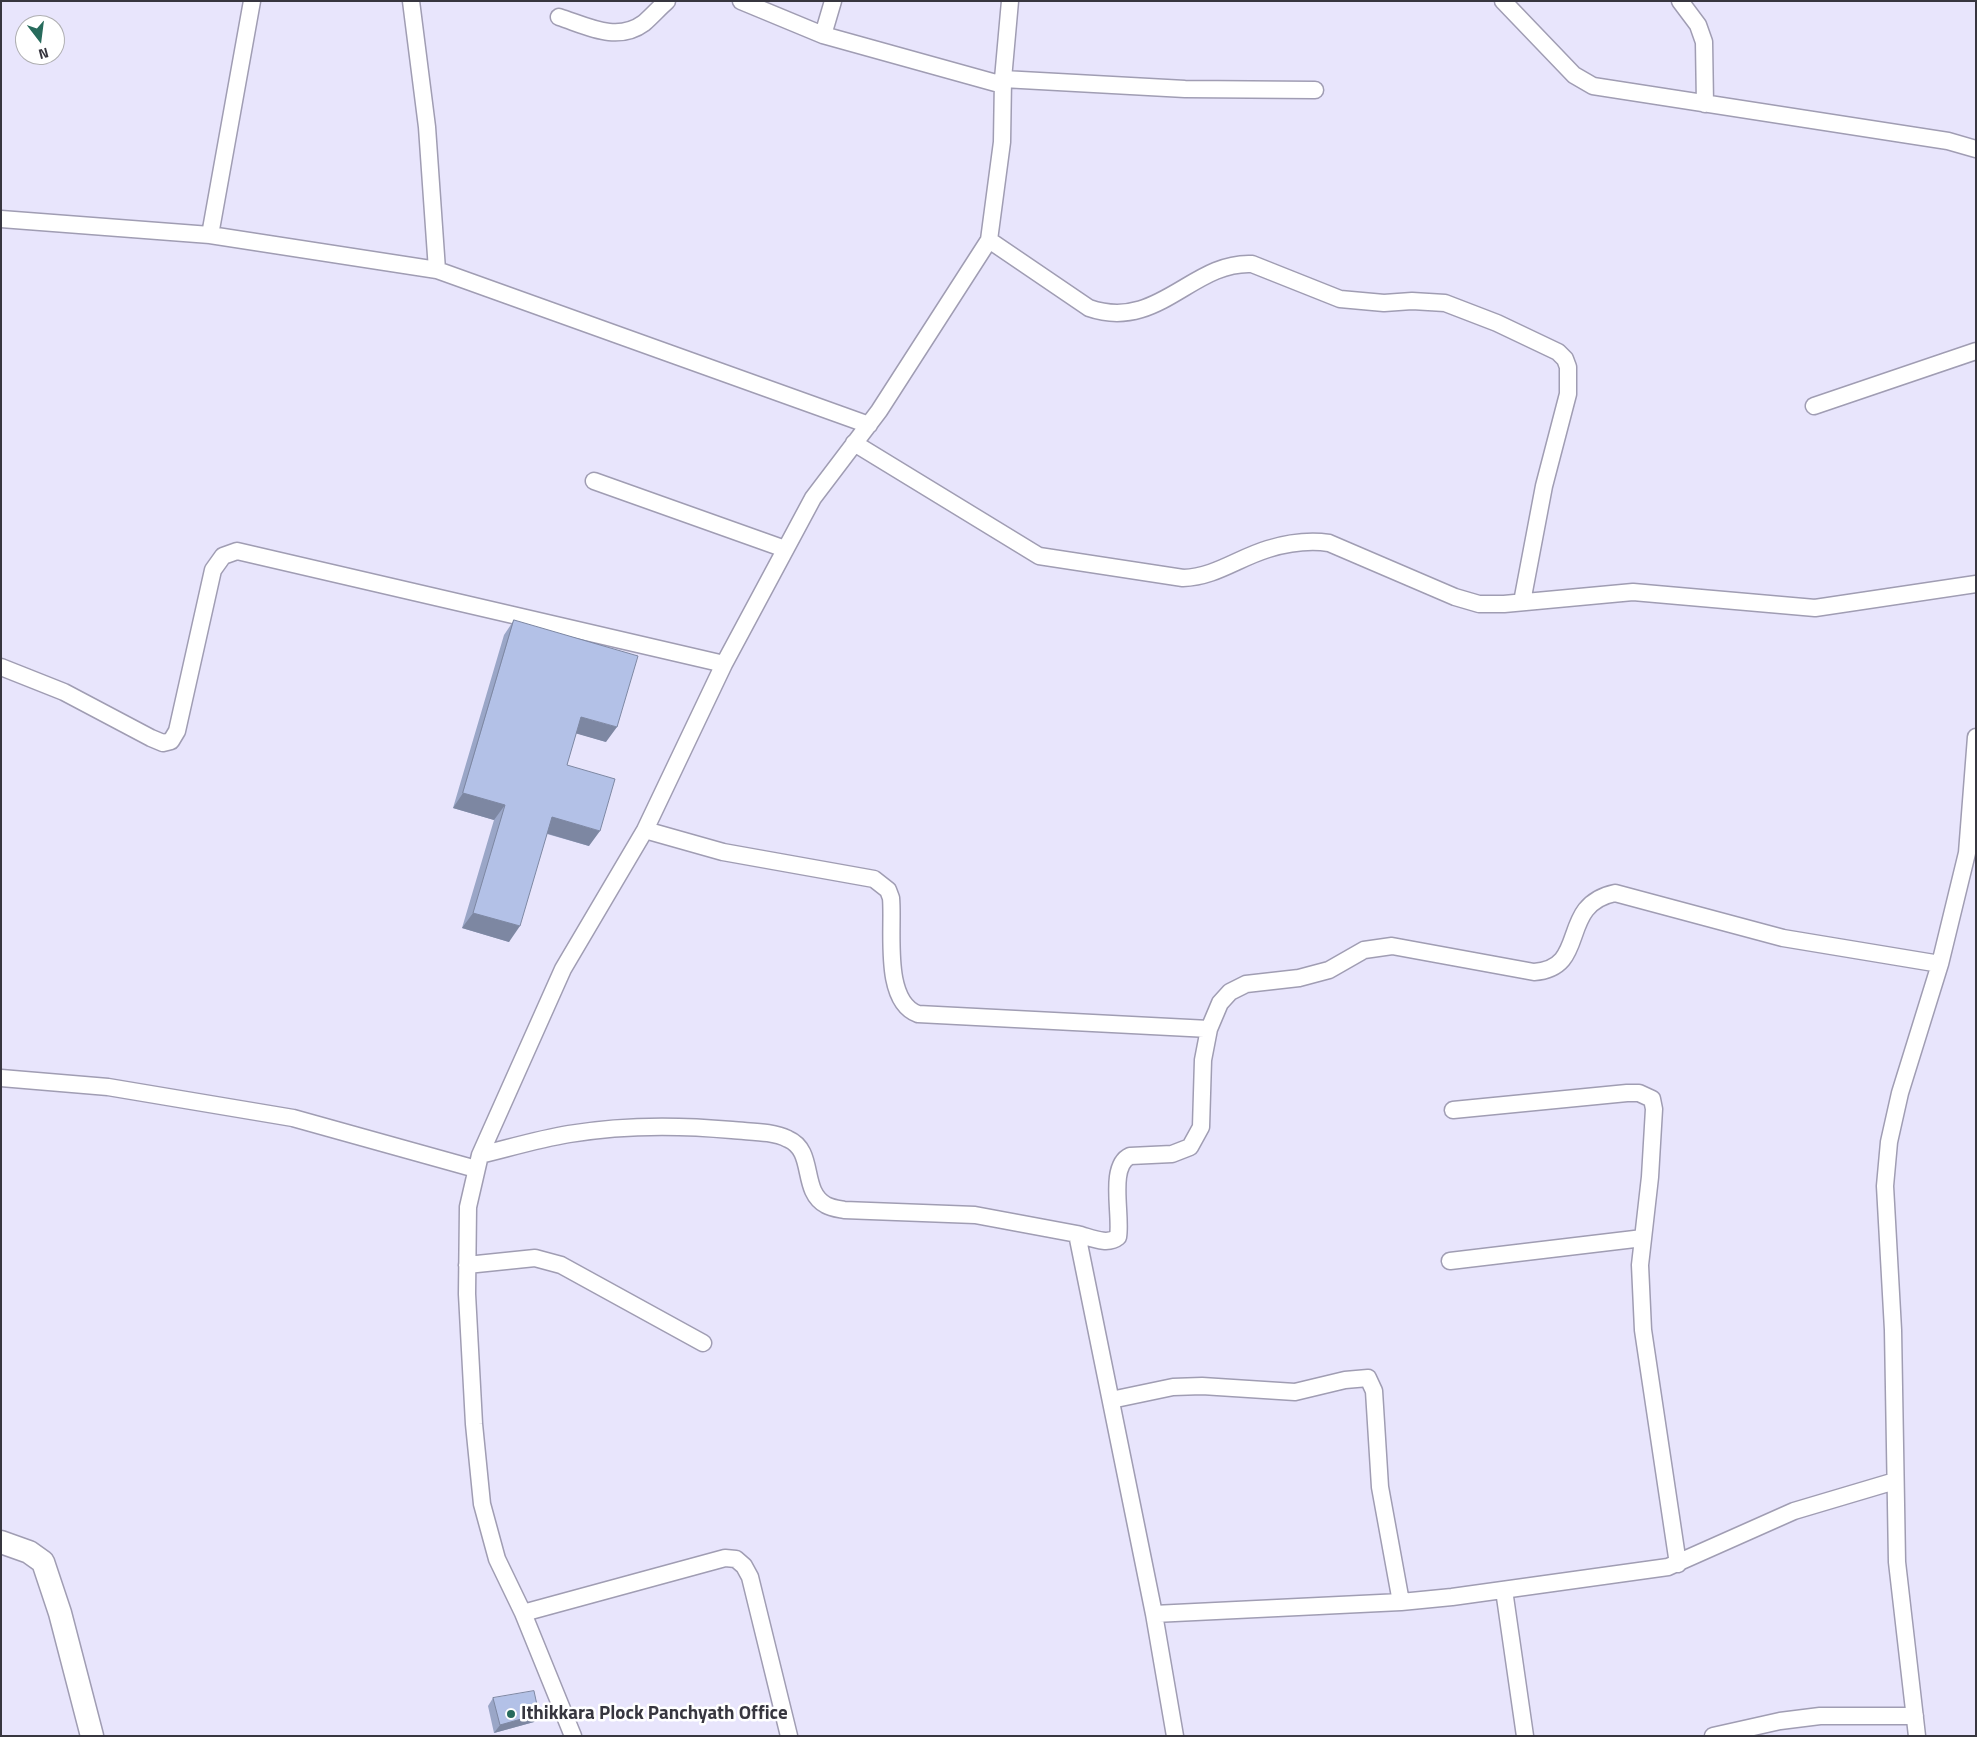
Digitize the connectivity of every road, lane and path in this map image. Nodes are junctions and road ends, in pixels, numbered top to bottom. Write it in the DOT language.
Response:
graph roads {
  1 [pos="252,1"];
  2 [pos="411,1"];
  3 [pos="667,1"];
  4 [pos="740,1"];
  5 [pos="833,1"];
  6 [pos="1010,1"];
  7 [pos="1503,1"];
  8 [pos="1680,1"];
  9 [pos="559,17"];
  10 [pos="823,35"];
  11 [pos="1003,82"];
  12 [pos="1314,90"];
  13 [pos="1705,104"];
  14 [pos="1976,148"];
  15 [pos="1,219"];
  16 [pos="210,235"];
  17 [pos="989,240"];
  18 [pos="437,270"];
  19 [pos="1976,351"];
  20 [pos="1814,406"];
  21 [pos="869,425"];
  22 [pos="854,443"];
  23 [pos="594,481"];
  24 [pos="785,549"];
  25 [pos="1976,584"];
  26 [pos="1522,602"];
  27 [pos="724,664"];
  28 [pos="1,667"];
  29 [pos="1976,737"];
  30 [pos="645,830"];
  31 [pos="1940,964"];
  32 [pos="1209,1029"];
  33 [pos="1,1078"];
  34 [pos="1454,1110"];
  35 [pos="478,1162"];
  36 [pos="1077,1234"];
  37 [pos="1643,1238"];
  38 [pos="1450,1261"];
  39 [pos="467,1265"];
  40 [pos="702,1343"];
  41 [pos="1111,1400"];
  42 [pos="1895,1481"];
  43 [pos="1,1542"];
  44 [pos="1678,1564"];
  45 [pos="1504,1590"];
  46 [pos="1401,1602"];
  47 [pos="523,1613"];
  48 [pos="1154,1614"];
  49 [pos="1915,1716"];
  50 [pos="92,1736"];
  51 [pos="573,1736"];
  52 [pos="789,1736"];
  53 [pos="1175,1736"];
  54 [pos="1525,1736"];
  55 [pos="1713,1736"];
  56 [pos="1918,1736"];
  1 -- 16 [label="street"];
  2 -- 18 [label="street"];
  3 -- 9 [label="street"];
  4 -- 10 [label="street"];
  5 -- 10 [label="street"];
  6 -- 11 [label="street"];
  7 -- 13 [label="street"];
  8 -- 13 [label="street"];
  10 -- 11 [label="street"];
  11 -- 12 [label="street"];
  11 -- 17 [label="street"];
  13 -- 14 [label="street"];
  15 -- 16 [label="street"];
  16 -- 18 [label="street"];
  17 -- 21 [label="street"];
  17 -- 26 [label="street"];
  18 -- 21 [label="street"];
  19 -- 20 [label="street"];
  21 -- 22 [label="street"];
  22 -- 24 [label="street"];
  22 -- 26 [label="street"];
  23 -- 24 [label="street"];
  24 -- 27 [label="street"];
  25 -- 26 [label="street"];
  27 -- 28 [label="street"];
  27 -- 30 [label="street"];
  29 -- 31 [label="street"];
  30 -- 32 [label="street"];
  30 -- 35 [label="street"];
  31 -- 32 [label="street"];
  31 -- 42 [label="street"];
  32 -- 36 [label="street"];
  33 -- 35 [label="street"];
  34 -- 37 [label="street"];
  35 -- 36 [label="street"];
  35 -- 39 [label="street"];
  36 -- 41 [label="street"];
  37 -- 38 [label="street"];
  37 -- 44 [label="street"];
  39 -- 40 [label="street"];
  39 -- 47 [label="street"];
  41 -- 46 [label="street"];
  41 -- 48 [label="street"];
  42 -- 44 [label="street"];
  42 -- 49 [label="street"];
  43 -- 50 [label="street"];
  44 -- 45 [label="street"];
  45 -- 46 [label="street"];
  45 -- 54 [label="street"];
  46 -- 48 [label="street"];
  47 -- 51 [label="street"];
  47 -- 52 [label="street"];
  48 -- 53 [label="street"];
  49 -- 55 [label="street"];
  49 -- 56 [label="street"];
}
